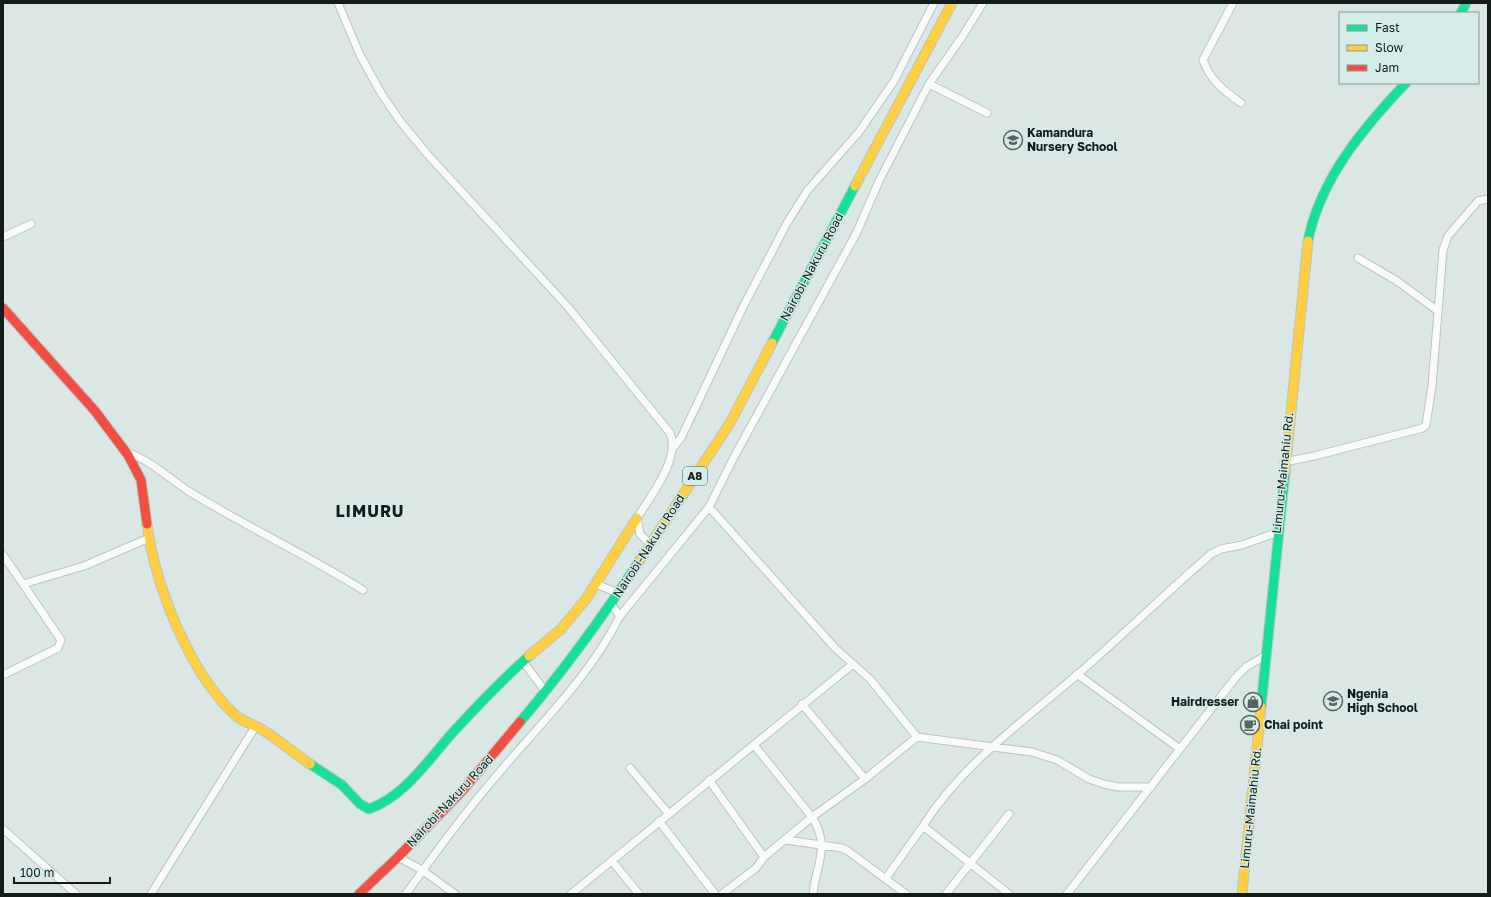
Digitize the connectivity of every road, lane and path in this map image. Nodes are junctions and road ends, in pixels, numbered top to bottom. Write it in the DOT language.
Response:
graph roads {
  1 [pos="338,3"];
  2 [pos="934,3"];
  3 [pos="952,3"];
  4 [pos="983,3"];
  5 [pos="1233,3"];
  6 [pos="1466,3"];
  7 [pos="1462,12"];
  8 [pos="894,81"];
  9 [pos="929,84"];
  10 [pos="1405,84"];
  11 [pos="907,88"];
  12 [pos="1241,103"];
  13 [pos="987,113"];
  14 [pos="1488,199"];
  15 [pos="31,224"];
  16 [pos="3,237"];
  17 [pos="1358,258"];
  18 [pos="3,308"];
  19 [pos="1438,311"];
  20 [pos="671,451"];
  21 [pos="126,452"];
  22 [pos="1284,462"];
  23 [pos="709,507"];
  24 [pos="637,518"];
  25 [pos="1278,532"];
  26 [pos="148,538"];
  27 [pos="650,544"];
  28 [pos="3,555"];
  29 [pos="23,584"];
  30 [pos="596,584"];
  31 [pos="363,590"];
  32 [pos="618,593"];
  33 [pos="611,604"];
  34 [pos="620,616"];
  35 [pos="1265,656"];
  36 [pos="524,663"];
  37 [pos="853,664"];
  38 [pos="5,674"];
  39 [pos="1077,674"];
  40 [pos="546,692"];
  41 [pos="802,704"];
  42 [pos="256,727"];
  43 [pos="917,737"];
  44 [pos="754,745"];
  45 [pos="992,747"];
  46 [pos="1180,748"];
  47 [pos="630,768"];
  48 [pos="865,779"];
  49 [pos="709,780"];
  50 [pos="1151,787"];
  51 [pos="668,813"];
  52 [pos="1009,814"];
  53 [pos="812,817"];
  54 [pos="658,821"];
  55 [pos="923,826"];
  56 [pos="3,829"];
  57 [pos="786,840"];
  58 [pos="821,845"];
  59 [pos="398,857"];
  60 [pos="764,857"];
  61 [pos="612,861"];
  62 [pos="970,864"];
  63 [pos="422,870"];
  64 [pos="886,878"];
  65 [pos="76,894"];
  66 [pos="151,894"];
  67 [pos="359,894"];
  68 [pos="406,894"];
  69 [pos="455,894"];
  70 [pos="572,894"];
  71 [pos="639,894"];
  72 [pos="715,894"];
  73 [pos="722,894"];
  74 [pos="813,894"];
  75 [pos="906,894"];
  76 [pos="946,894"];
  77 [pos="1009,894"];
  78 [pos="1067,894"];
  79 [pos="1242,894"];
  1 -- 20 [label="street"];
  2 -- 8 [label="street"];
  3 -- 11 [label="main road, Nairobi-Nakuru Road / A8"];
  4 -- 9 [label="street"];
  5 -- 12 [label="street"];
  6 -- 7 [label="main road"];
  8 -- 11 [label="street"];
  8 -- 20 [label="street"];
  9 -- 13 [label="street"];
  9 -- 23 [label="street"];
  10 -- 22 [label="main road, Limuru-Maimahiu Rd."];
  11 -- 27 [label="main road, Nairobi-Nakuru Road / A8"];
  14 -- 19 [label="street"];
  15 -- 16 [label="street"];
  17 -- 19 [label="street"];
  18 -- 21 [label="main road"];
  19 -- 22 [label="street"];
  20 -- 24 [label="street"];
  21 -- 26 [label="main road"];
  21 -- 31 [label="street"];
  22 -- 25 [label="main road, Limuru-Maimahiu Rd."];
  23 -- 34 [label="street"];
  23 -- 37 [label="street"];
  24 -- 27 [label="street"];
  24 -- 30 [label="main road"];
  25 -- 35 [label="main road, Limuru-Maimahiu Rd."];
  25 -- 39 [label="street"];
  26 -- 29 [label="street"];
  26 -- 42 [label="main road"];
  27 -- 32 [label="main road, Nairobi-Nakuru Road / A8"];
  28 -- 29 [label="street"];
  29 -- 38 [label="street"];
  30 -- 32 [label="street"];
  30 -- 36 [label="main road"];
  32 -- 33 [label="main road, Nairobi-Nakuru Road / A8"];
  33 -- 34 [label="street"];
  33 -- 40 [label="main road, Nairobi-Nakuru Road / A8"];
  34 -- 63 [label="street"];
  35 -- 46 [label="street"];
  35 -- 79 [label="main road, Limuru-Maimahiu Rd."];
  36 -- 40 [label="street"];
  36 -- 42 [label="main road"];
  37 -- 41 [label="street"];
  37 -- 43 [label="street"];
  39 -- 45 [label="street"];
  39 -- 46 [label="street"];
  40 -- 59 [label="main road, Nairobi-Nakuru Road / A8"];
  41 -- 44 [label="street"];
  41 -- 48 [label="street"];
  42 -- 66 [label="street"];
  43 -- 45 [label="street"];
  43 -- 48 [label="street"];
  44 -- 49 [label="street"];
  44 -- 53 [label="street"];
  45 -- 50 [label="street"];
  45 -- 55 [label="street"];
  46 -- 50 [label="street"];
  47 -- 51 [label="street"];
  48 -- 53 [label="street"];
  49 -- 51 [label="street"];
  49 -- 60 [label="street"];
  50 -- 78 [label="street"];
  51 -- 54 [label="street"];
  52 -- 62 [label="street"];
  53 -- 57 [label="street"];
  53 -- 58 [label="street"];
  54 -- 61 [label="street"];
  54 -- 72 [label="street"];
  55 -- 62 [label="street"];
  55 -- 64 [label="street"];
  56 -- 65 [label="street"];
  57 -- 58 [label="street"];
  57 -- 60 [label="street"];
  58 -- 64 [label="street"];
  58 -- 74 [label="street"];
  59 -- 63 [label="street"];
  59 -- 67 [label="main road, Nairobi-Nakuru Road / A8"];
  60 -- 73 [label="street"];
  61 -- 70 [label="street"];
  61 -- 71 [label="street"];
  62 -- 76 [label="street"];
  62 -- 77 [label="street"];
  63 -- 68 [label="street"];
  63 -- 69 [label="street"];
  64 -- 75 [label="street"];
}
